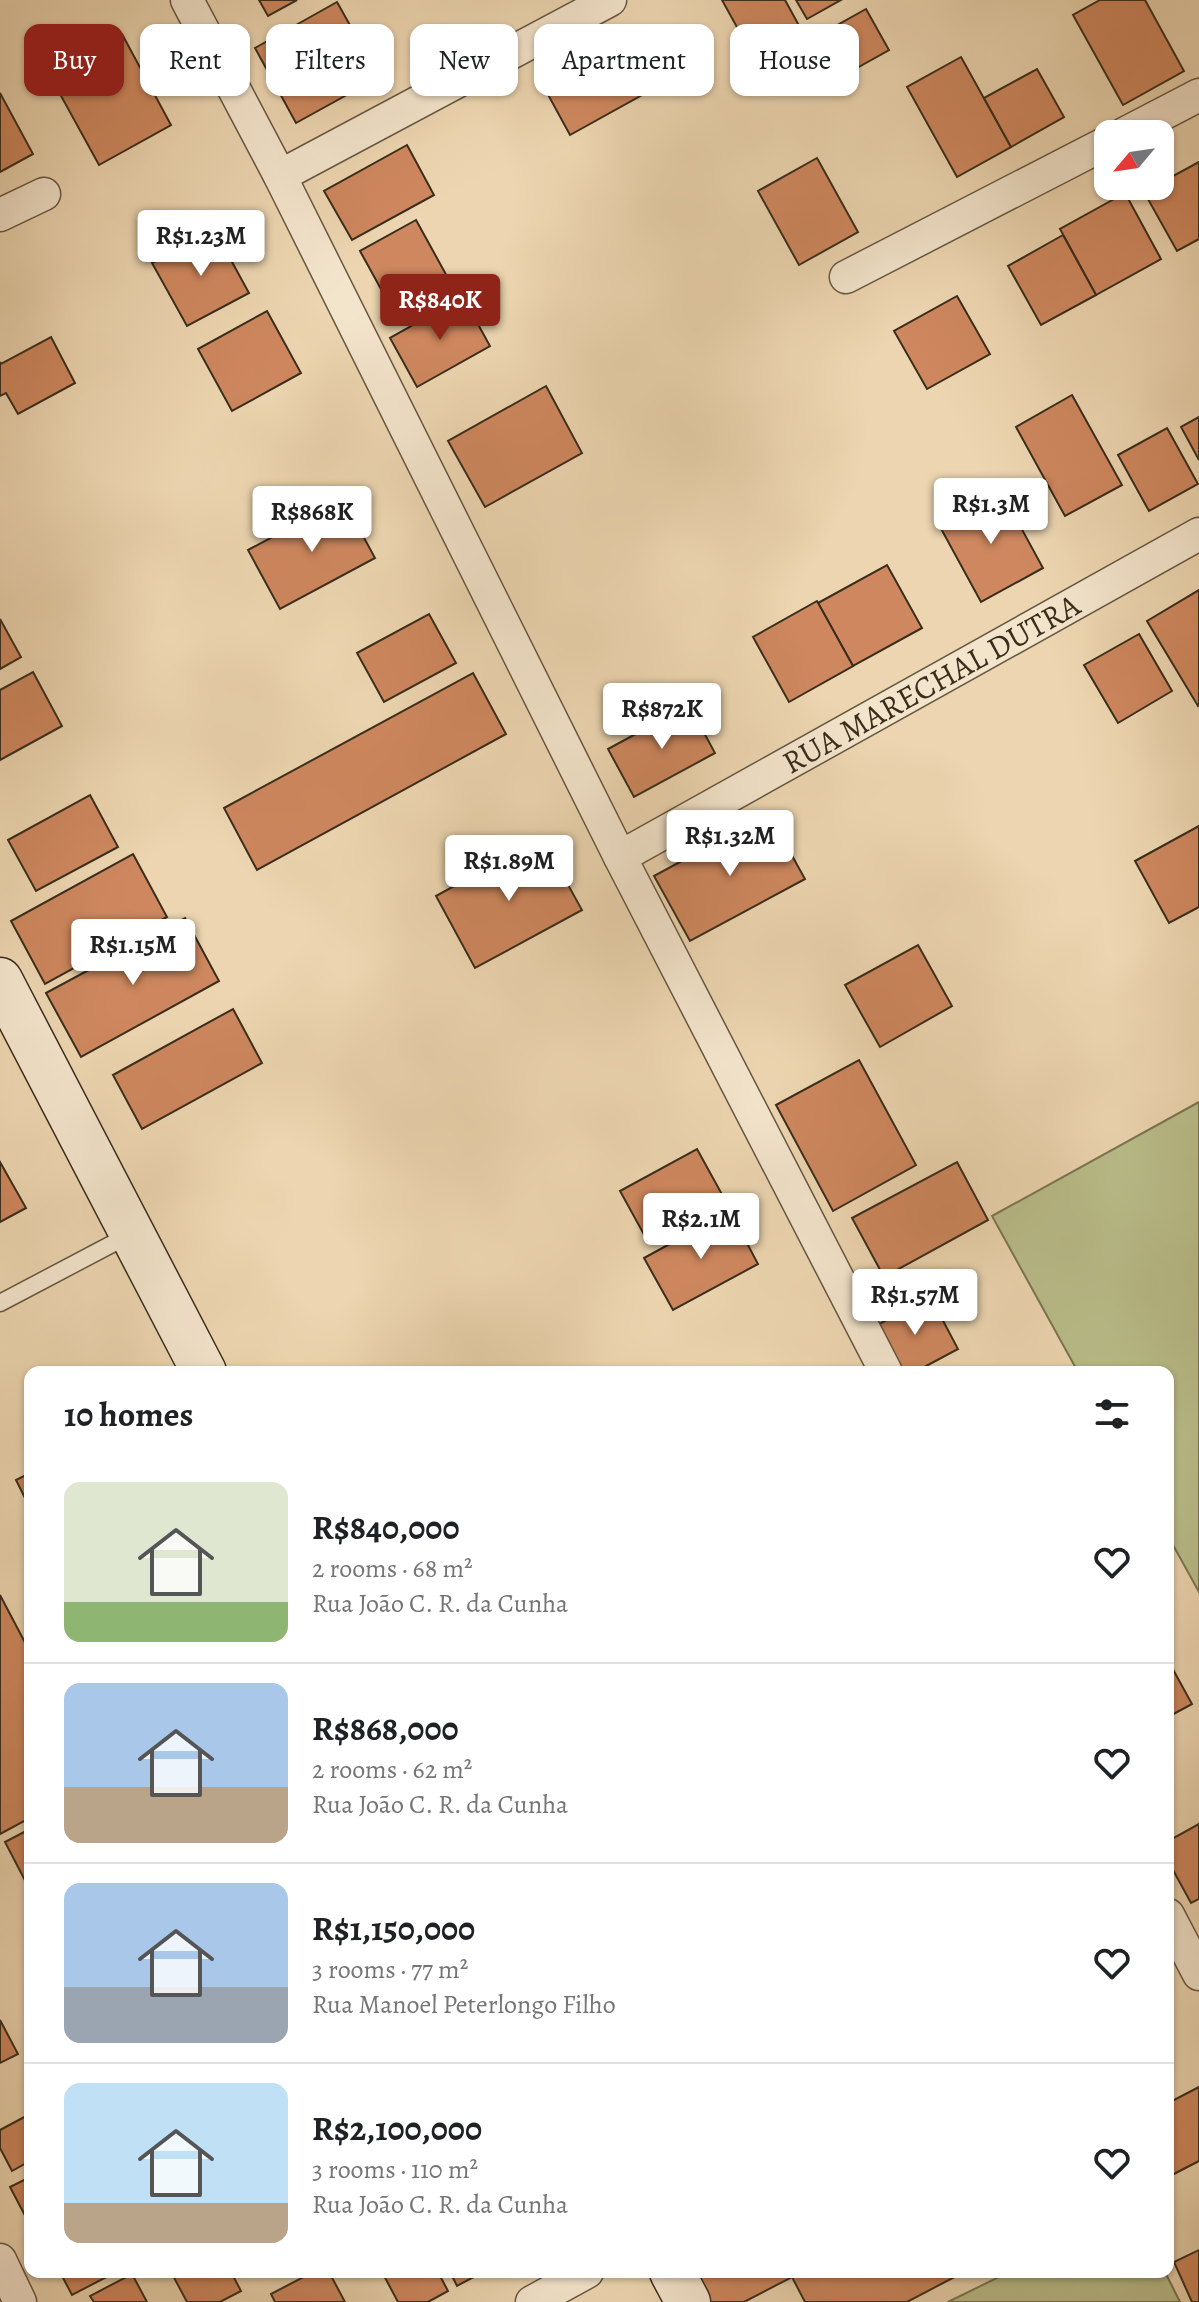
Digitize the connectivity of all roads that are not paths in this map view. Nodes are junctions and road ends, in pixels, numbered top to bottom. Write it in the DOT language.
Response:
graph roads {
  1 [pos="187,0"];
  2 [pos="610,0"];
  3 [pos="1199,95"];
  4 [pos="1151,120"];
  5 [pos="1094,149"];
  6 [pos="280,176"];
  7 [pos="44,194"];
  8 [pos="0,215"];
  9 [pos="846,277"];
  10 [pos="1199,534"];
  11 [pos="620,857"];
  12 [pos="0,980"];
  13 [pos="133,1234"];
  14 [pos="0,1303"];
  15 [pos="201,1366"];
  16 [pos="883,1366"];
  17 [pos="1174,1927"];
  18 [pos="1188,1954"];
  19 [pos="0,2260"];
  20 [pos="576,2278"];
  21 [pos="675,2278"];
  22 [pos="20,2302"];
  23 [pos="532,2302"];
  24 [pos="688,2302"];
  1 -- 6 [label="street"];
  2 -- 6 [label="street"];
  3 -- 4 [label="street"];
  5 -- 9 [label="street"];
  6 -- 11 [label="street"];
  7 -- 8 [label="street"];
  10 -- 11 [label="street, RUA MARECHAL DUTRA"];
  11 -- 16 [label="street"];
  12 -- 13 [label="street"];
  13 -- 14 [label="lane"];
  13 -- 15 [label="street"];
  17 -- 18 [label="street"];
  19 -- 22 [label="street"];
  20 -- 23 [label="street"];
  21 -- 24 [label="street"];
}
